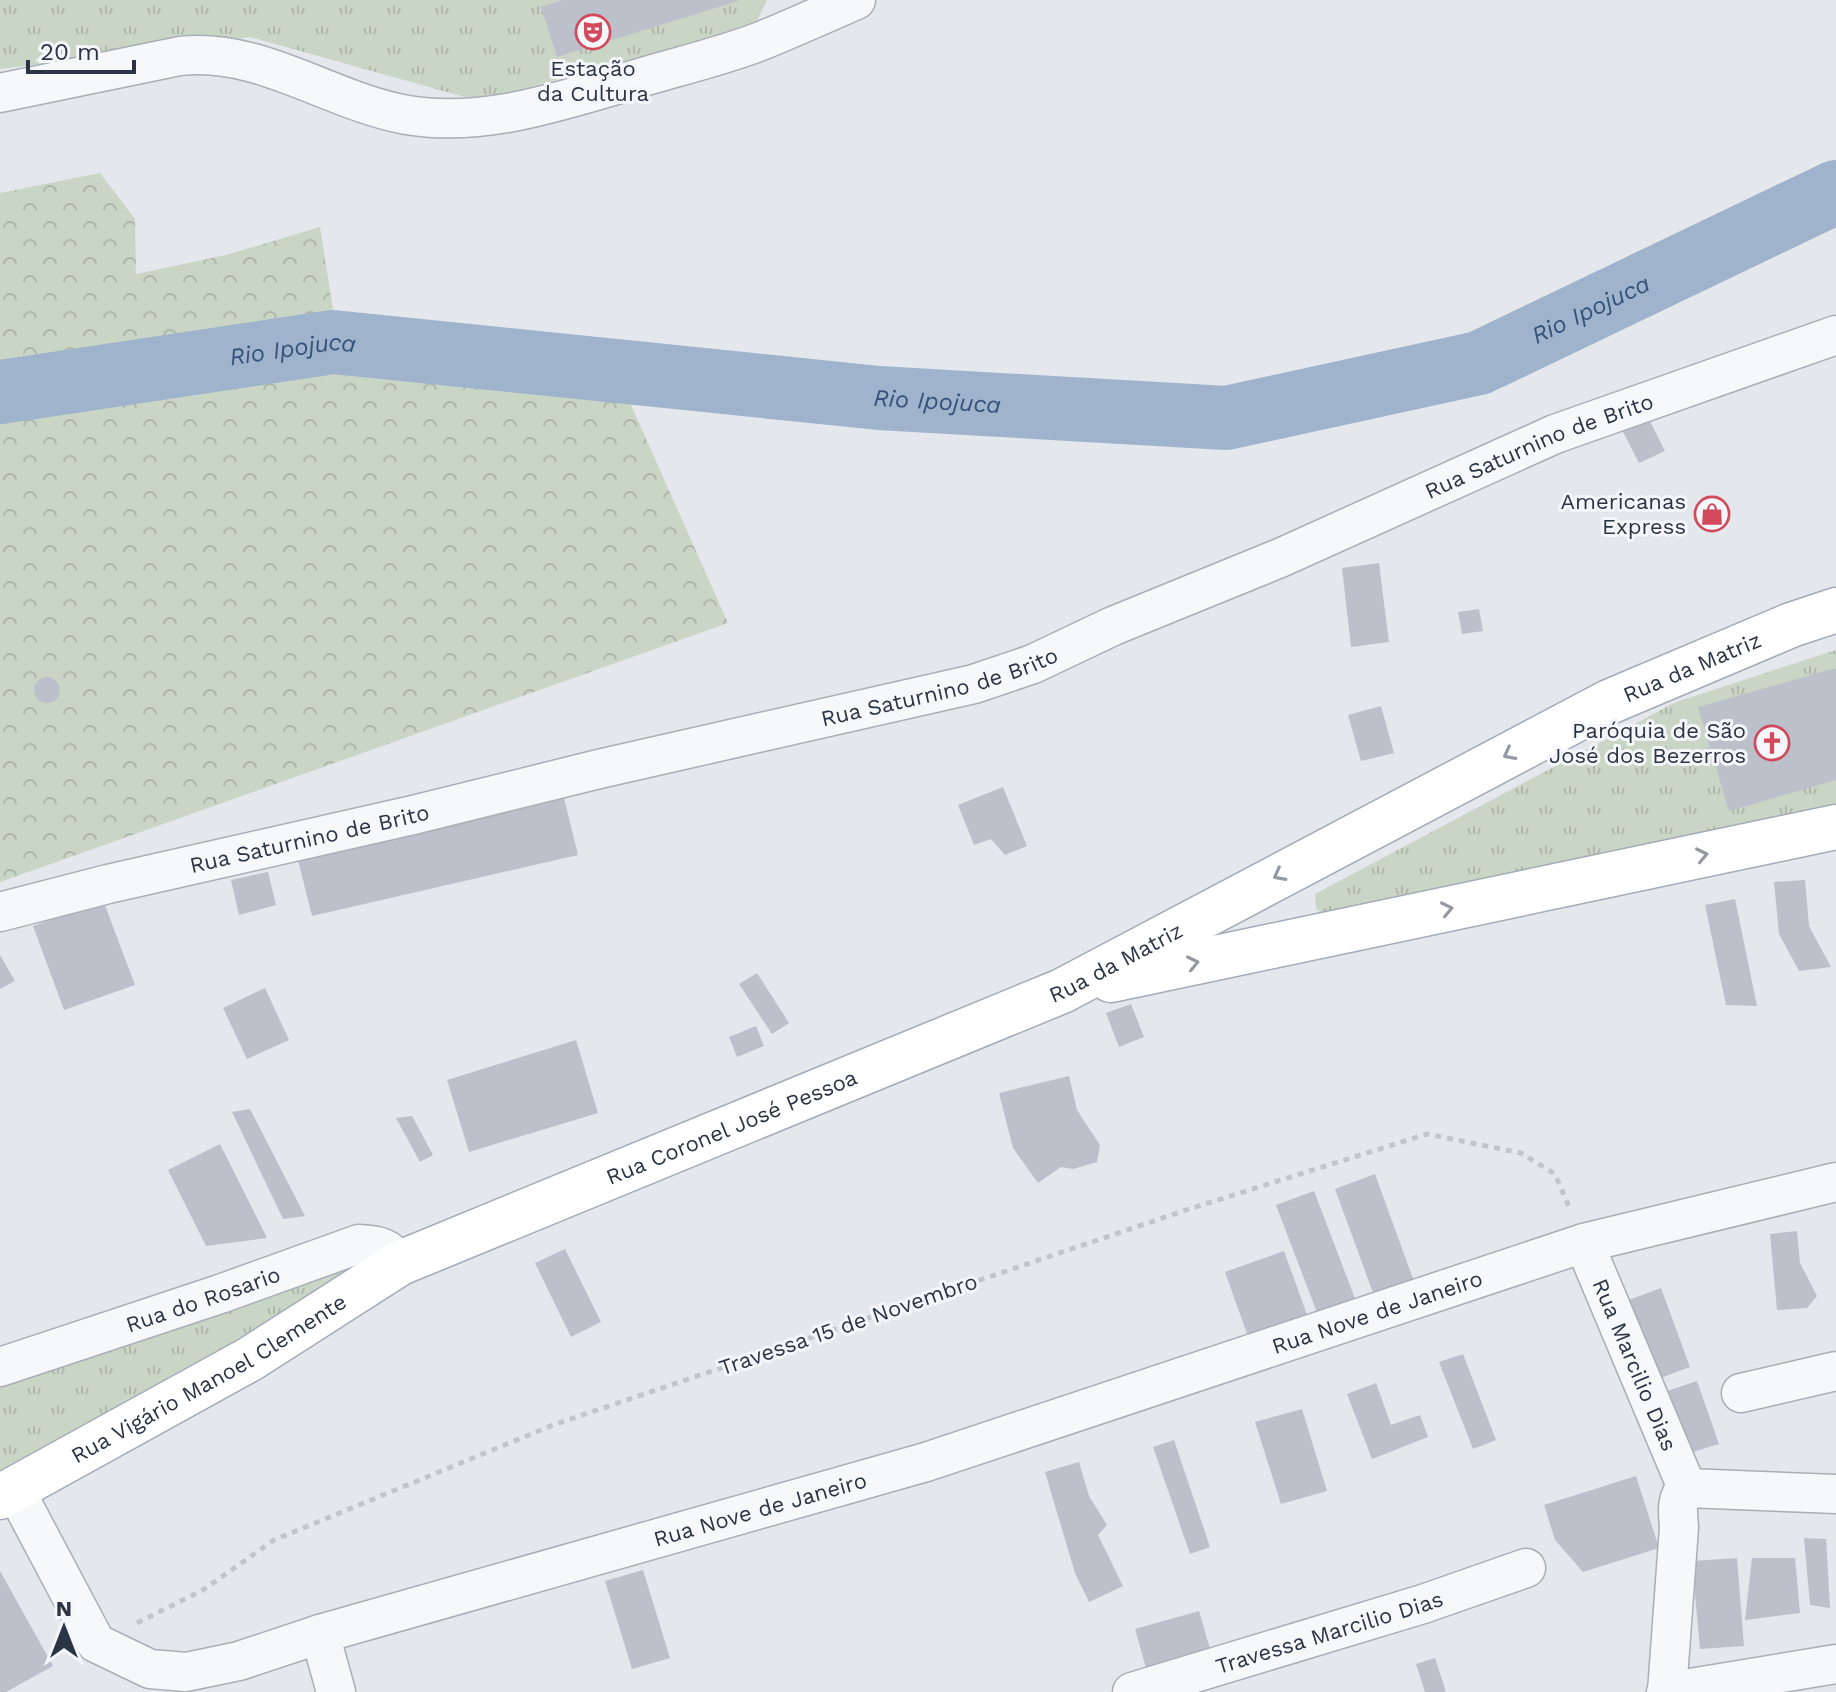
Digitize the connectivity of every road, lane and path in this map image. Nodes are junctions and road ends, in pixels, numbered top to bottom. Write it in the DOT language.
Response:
graph roads {
  1 [pos="856,0"];
  2 [pos="0,93"];
  3 [pos="1836,335"];
  4 [pos="1836,610"];
  5 [pos="1836,827"];
  6 [pos="0,912"];
  7 [pos="1062,991"];
  8 [pos="1836,1182"];
  9 [pos="1584,1243"];
  10 [pos="400,1263"];
  11 [pos="0,1367"];
  12 [pos="1836,1371"];
  13 [pos="1741,1393"];
  14 [pos="1687,1488"];
  15 [pos="8,1493"];
  16 [pos="1836,1494"];
  17 [pos="1526,1568"];
  18 [pos="320,1634"];
  19 [pos="96,1643"];
  20 [pos="1836,1664"];
  21 [pos="336,1692"];
  22 [pos="1132,1692"];
  23 [pos="1666,1692"];
  1 -- 2 [label="street"];
  3 -- 6 [label="street, Rua Saturnino de Brito"];
  4 -- 7 [label="main road, Rua da Matriz, one-way"];
  7 -- 5 [label="main road, Rua da Matriz, one-way"];
  7 -- 10 [label="main road, Rua Coronel José Pessoa"];
  8 -- 9 [label="street, Rua Nove de Janeiro"];
  9 -- 14 [label="street, Rua Marcilio Dias"];
  9 -- 18 [label="street, Rua Nove de Janeiro"];
  9 -- 19 [label="path, Travessa 15 de Novembro"];
  10 -- 11 [label="street, Rua do Rosario"];
  10 -- 15 [label="main road, Rua Vigário Manoel Clemente"];
  12 -- 13 [label="street"];
  14 -- 16 [label="street"];
  14 -- 23 [label="street"];
  15 -- 19 [label="street"];
  17 -- 22 [label="street, Travessa Marcilio Dias"];
  18 -- 19 [label="street, Rua Nove de Janeiro"];
  18 -- 21 [label="street"];
  20 -- 23 [label="street"];
}
